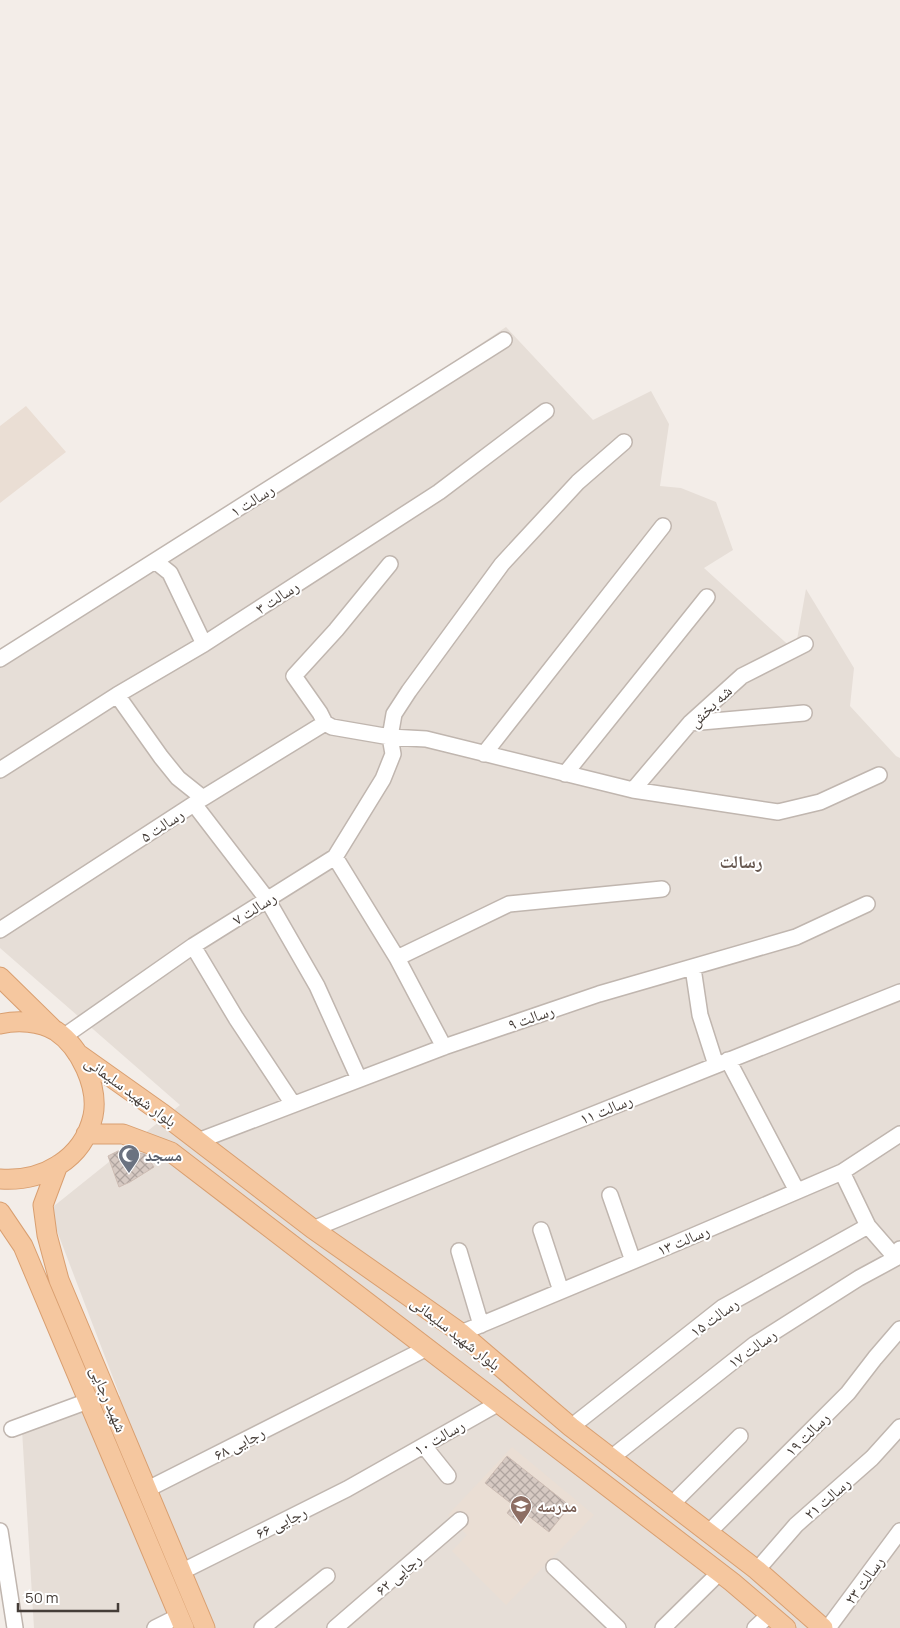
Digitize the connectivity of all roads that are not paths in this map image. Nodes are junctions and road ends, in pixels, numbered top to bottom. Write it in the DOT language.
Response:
graph roads {
  1 [pos="504,340"];
  2 [pos="546,411"];
  3 [pos="624,442"];
  4 [pos="664,526"];
  5 [pos="155,561"];
  6 [pos="390,564"];
  7 [pos="707,597"];
  8 [pos="204,644"];
  9 [pos="805,644"];
  10 [pos="0,659"];
  11 [pos="117,695"];
  12 [pos="804,713"];
  13 [pos="325,722"];
  14 [pos="690,724"];
  15 [pos="390,737"];
  16 [pos="484,754"];
  17 [pos="0,770"];
  18 [pos="565,774"];
  19 [pos="879,775"];
  20 [pos="633,790"];
  21 [pos="199,801"];
  22 [pos="335,857"];
  23 [pos="662,889"];
  24 [pos="267,899"];
  25 [pos="867,904"];
  26 [pos="0,930"];
  27 [pos="193,946"];
  28 [pos="397,958"];
  29 [pos="692,968"];
  30 [pos="0,977"];
  31 [pos="900,992"];
  32 [pos="0,1024"];
  33 [pos="59,1034"];
  34 [pos="444,1047"];
  35 [pos="77,1053"];
  36 [pos="722,1063"];
  37 [pos="359,1079"];
  38 [pos="293,1104"];
  39 [pos="86,1134"];
  40 [pos="900,1134"];
  41 [pos="198,1141"];
  42 [pos="58,1165"];
  43 [pos="842,1172"];
  44 [pos="0,1179"];
  45 [pos="797,1191"];
  46 [pos="610,1195"];
  47 [pos="0,1212"];
  48 [pos="868,1226"];
  49 [pos="313,1229"];
  50 [pos="541,1230"];
  51 [pos="459,1251"];
  52 [pos="898,1254"];
  53 [pos="633,1261"];
  54 [pos="561,1291"];
  55 [pos="481,1325"];
  56 [pos="900,1329"];
  57 [pos="460,1333"];
  58 [pos="427,1348"];
  59 [pos="88,1400"];
  60 [pos="499,1403"];
  61 [pos="900,1427"];
  62 [pos="572,1428"];
  63 [pos="12,1429"];
  64 [pos="740,1436"];
  65 [pos="424,1446"];
  66 [pos="610,1458"];
  67 [pos="380,1471"];
  68 [pos="448,1476"];
  69 [pos="146,1490"];
  70 [pos="672,1504"];
  71 [pos="460,1520"];
  72 [pos="0,1531"];
  73 [pos="900,1531"];
  74 [pos="708,1532"];
  75 [pos="554,1567"];
  76 [pos="757,1570"];
  77 [pos="181,1572"];
  78 [pos="719,1572"];
  79 [pos="327,1576"];
  80 [pos="770,1614"];
  81 [pos="182,1622"];
  82 [pos="344,1625"];
  83 [pos="15,1628"];
  84 [pos="155,1628"];
  85 [pos="205,1628"];
  86 [pos="262,1628"];
  87 [pos="618,1628"];
  88 [pos="663,1628"];
  89 [pos="755,1628"];
  90 [pos="786,1628"];
  91 [pos="823,1628"];
  92 [pos="828,1628"];
  1 -- 5 [label="street, رسالت ۱"];
  2 -- 8 [label="street, رسالت ۳"];
  3 -- 15 [label="street, رسالت ۷"];
  4 -- 16 [label="street"];
  5 -- 8 [label="street"];
  5 -- 10 [label="street, رسالت ۱"];
  6 -- 13 [label="street"];
  7 -- 18 [label="street"];
  8 -- 11 [label="street, رسالت ۳"];
  9 -- 14 [label="street, شه بخش"];
  11 -- 17 [label="street, رسالت ۳"];
  11 -- 21 [label="street"];
  12 -- 14 [label="street"];
  13 -- 15 [label="street"];
  13 -- 21 [label="street, رسالت ۵"];
  14 -- 20 [label="street, شه بخش"];
  15 -- 16 [label="street"];
  15 -- 22 [label="street, رسالت ۷"];
  16 -- 18 [label="street"];
  18 -- 20 [label="street"];
  19 -- 20 [label="street"];
  21 -- 24 [label="street"];
  21 -- 26 [label="street, رسالت ۵"];
  22 -- 24 [label="street, رسالت ۷"];
  22 -- 28 [label="street"];
  23 -- 28 [label="street"];
  24 -- 27 [label="street, رسالت ۷"];
  24 -- 37 [label="street"];
  25 -- 29 [label="street, رسالت ۹"];
  27 -- 33 [label="street, رسالت ۷"];
  27 -- 38 [label="street"];
  28 -- 34 [label="street"];
  29 -- 34 [label="street, رسالت ۹"];
  29 -- 36 [label="street"];
  30 -- 33 [label="main road"];
  31 -- 36 [label="street, رسالت ۱۱"];
  32 -- 33 [label="main road"];
  33 -- 35 [label="main road"];
  34 -- 37 [label="street, رسالت ۹"];
  35 -- 39 [label="main road"];
  35 -- 41 [label="main road, بلوار شهید سلیمانی"];
  36 -- 45 [label="street"];
  36 -- 49 [label="street, رسالت ۱۱"];
  37 -- 38 [label="street, رسالت ۹"];
  38 -- 41 [label="street, رسالت ۹"];
  39 -- 42 [label="main road"];
  39 -- 58 [label="main road, بلوار شهید سلیمانی"];
  40 -- 43 [label="street, رسالت ۱۳"];
  41 -- 49 [label="main road, بلوار شهید سلیمانی"];
  42 -- 44 [label="main road"];
  42 -- 69 [label="main road, شهید رجایی"];
  43 -- 45 [label="street, رسالت ۱۳"];
  43 -- 48 [label="street"];
  45 -- 53 [label="street, رسالت ۱۳"];
  46 -- 53 [label="street"];
  47 -- 59 [label="main road, شهید رجایی"];
  48 -- 52 [label="street"];
  48 -- 62 [label="street, رسالت ۱۵"];
  49 -- 57 [label="main road, بلوار شهید سلیمانی"];
  50 -- 54 [label="street"];
  51 -- 55 [label="street"];
  52 -- 66 [label="street, رسالت ۱۷"];
  53 -- 54 [label="street, رسالت ۱۳"];
  54 -- 55 [label="street, رسالت ۱۳"];
  55 -- 57 [label="street, رسالت ۱۳"];
  56 -- 74 [label="street, رسالت ۱۹"];
  57 -- 62 [label="main road, بلوار شهید سلیمانی"];
  58 -- 60 [label="main road, بلوار شهید سلیمانی"];
  58 -- 69 [label="street, رجایی ۶۸"];
  59 -- 63 [label="street"];
  59 -- 81 [label="main road, شهید رجایی"];
  60 -- 65 [label="street, رسالت ۱۰"];
  60 -- 78 [label="main road, بلوار شهید سلیمانی"];
  61 -- 76 [label="street, رسالت ۲۱"];
  62 -- 66 [label="main road, بلوار شهید سلیمانی"];
  64 -- 70 [label="street"];
  65 -- 67 [label="street, رسالت ۱۰"];
  65 -- 68 [label="street"];
  66 -- 70 [label="main road, بلوار شهید سلیمانی"];
  67 -- 77 [label="street, رجایی ۶۶"];
  69 -- 77 [label="main road, شهید رجایی"];
  70 -- 74 [label="main road, بلوار شهید سلیمانی"];
  71 -- 82 [label="street, رجایی ۶۲"];
  72 -- 83 [label="street"];
  73 -- 92 [label="street, رسالت ۲۳"];
  74 -- 76 [label="main road, بلوار شهید سلیمانی"];
  75 -- 87 [label="street"];
  76 -- 91 [label="main road, بلوار شهید سلیمانی"];
  77 -- 85 [label="main road, شهید رجایی"];
  78 -- 80 [label="main road, بلوار شهید سلیمانی"];
  78 -- 88 [label="street"];
  79 -- 86 [label="street"];
  80 -- 89 [label="street"];
  80 -- 90 [label="main road, بلوار شهید سلیمانی"];
  81 -- 84 [label="street"];
}
